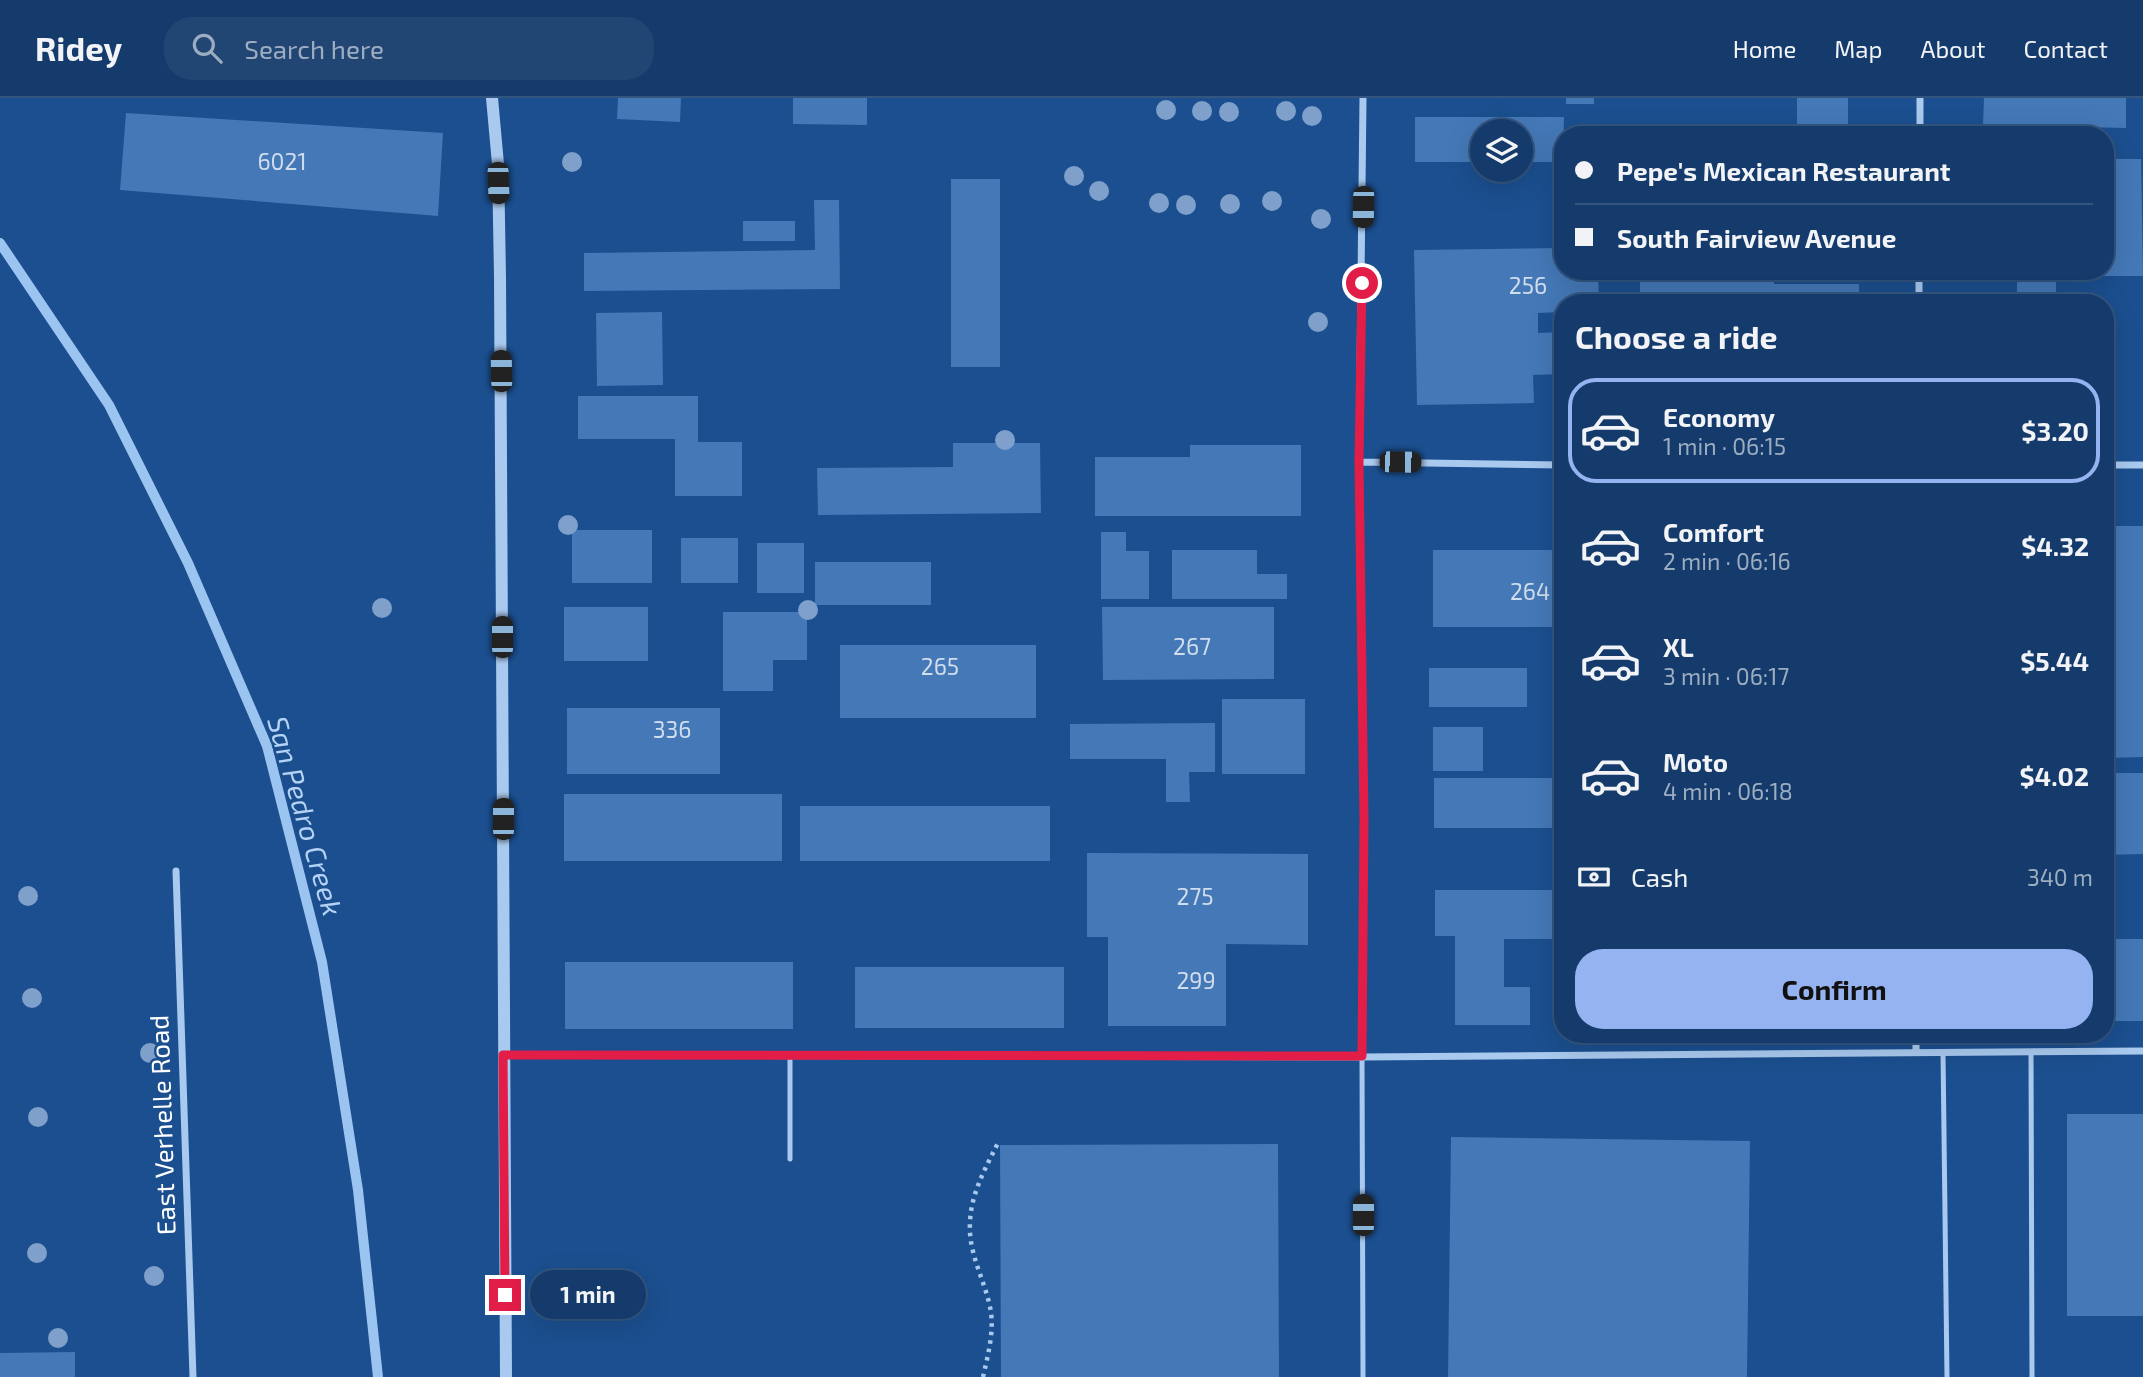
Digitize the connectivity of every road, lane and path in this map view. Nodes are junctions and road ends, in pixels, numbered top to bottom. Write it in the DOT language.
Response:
graph roads {
  1 [pos="492,98"];
  2 [pos="1363,98"];
  3 [pos="1920,98"];
  4 [pos="1920,126"];
  5 [pos="1359,462"];
  6 [pos="1554,465"];
  7 [pos="2114,465"];
  8 [pos="2143,465"];
  9 [pos="176,871"];
  10 [pos="1916,1043"];
  11 [pos="2143,1051"];
  12 [pos="1916,1052"];
  13 [pos="1943,1052"];
  14 [pos="2031,1052"];
  15 [pos="503,1055"];
  16 [pos="789,1055"];
  17 [pos="1362,1056"];
  18 [pos="999,1141"];
  19 [pos="789,1158"];
  20 [pos="193,1377"];
  21 [pos="506,1377"];
  22 [pos="983,1377"];
  23 [pos="1363,1377"];
  24 [pos="1947,1377"];
  25 [pos="2032,1377"];
  1 -- 15 [label="street"];
  2 -- 5 [label="street"];
  3 -- 4 [label="street"];
  5 -- 6 [label="street"];
  5 -- 17 [label="street"];
  7 -- 8 [label="street"];
  9 -- 20 [label="street, East Verhelle Road"];
  10 -- 12 [label="street"];
  11 -- 14 [label="street"];
  12 -- 13 [label="street"];
  12 -- 17 [label="street"];
  13 -- 14 [label="street"];
  13 -- 24 [label="lane"];
  14 -- 25 [label="lane"];
  15 -- 16 [label="street"];
  15 -- 21 [label="street"];
  16 -- 17 [label="street"];
  16 -- 19 [label="lane"];
  17 -- 23 [label="lane"];
  18 -- 22 [label="path"];
}
